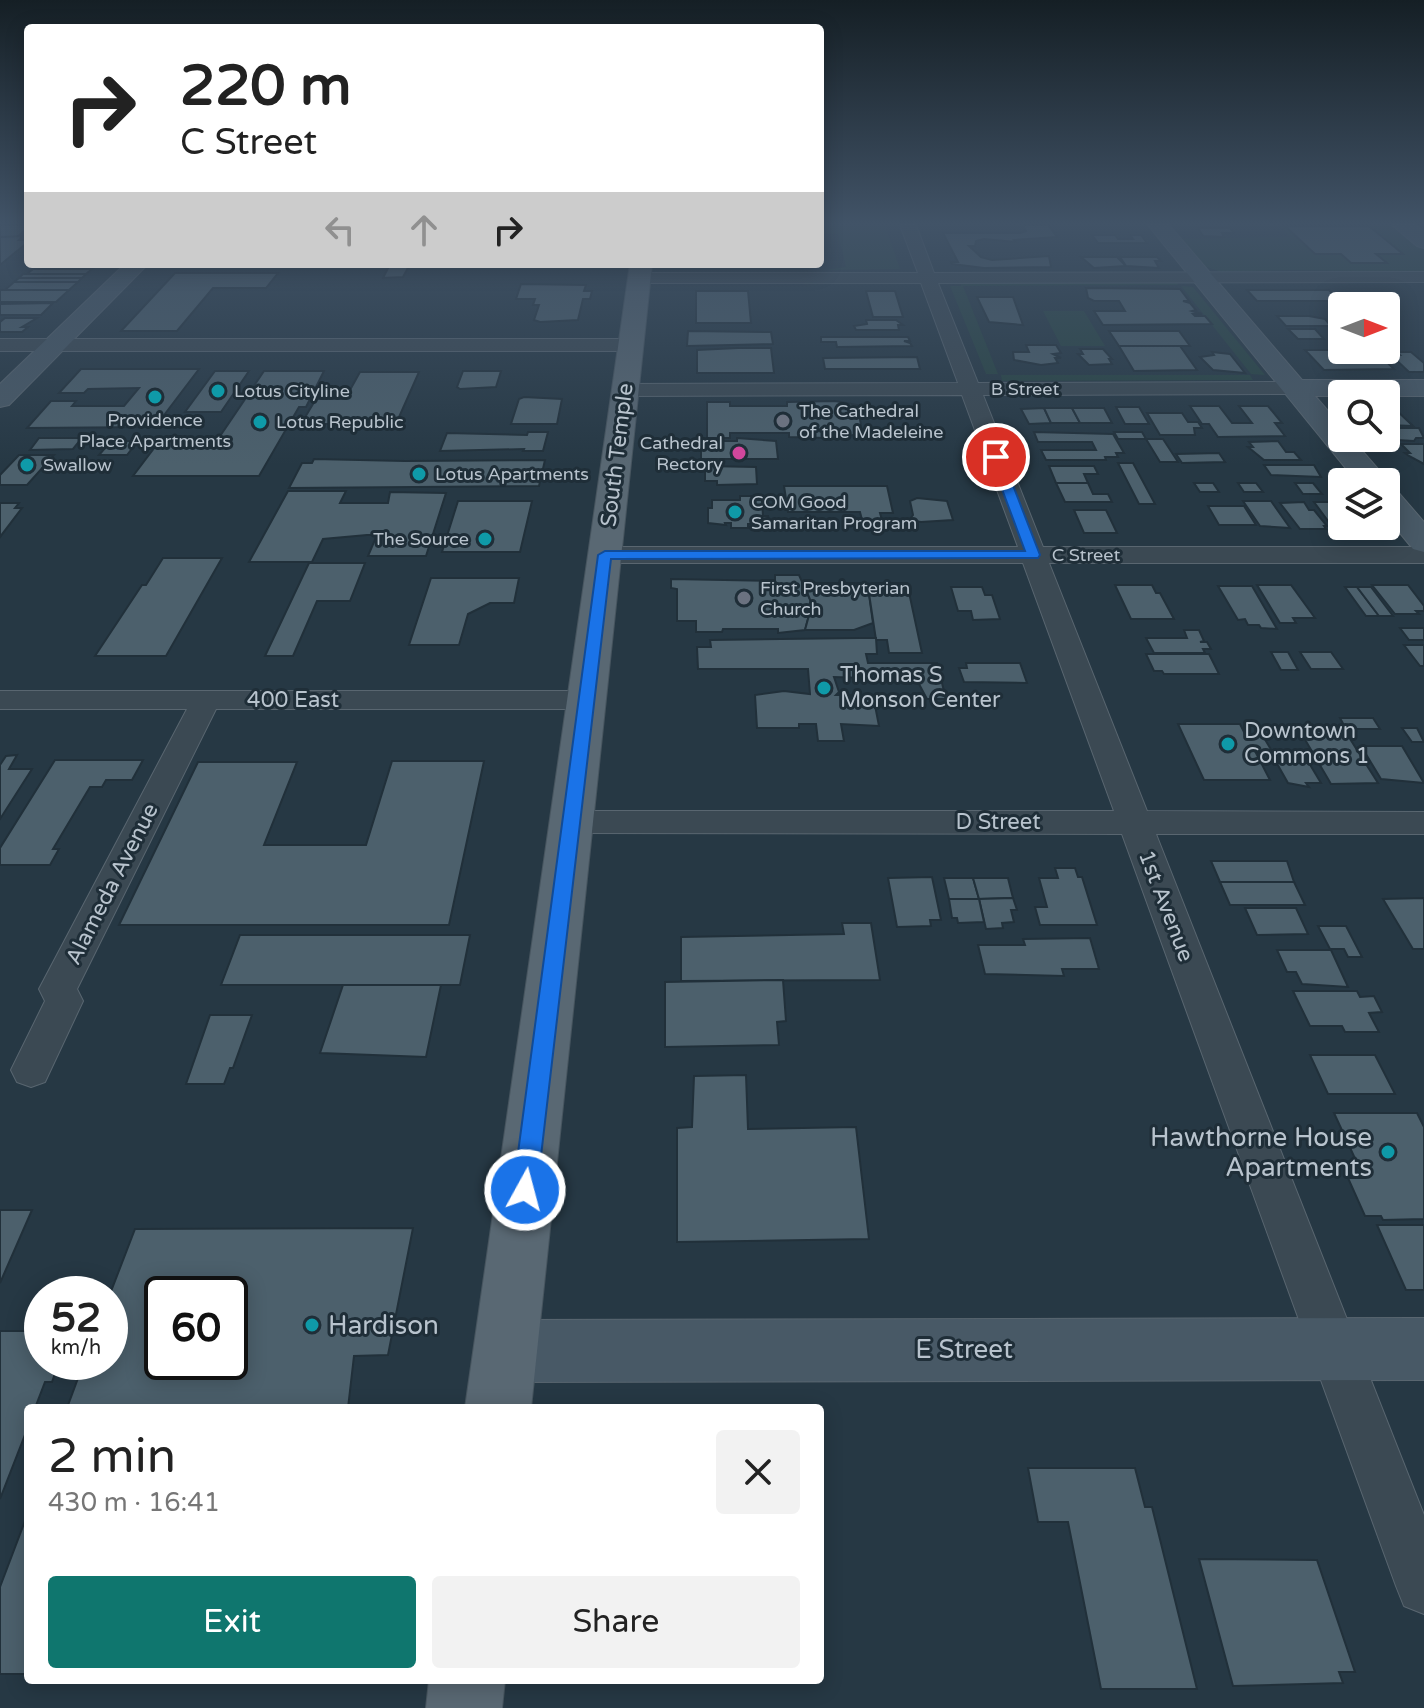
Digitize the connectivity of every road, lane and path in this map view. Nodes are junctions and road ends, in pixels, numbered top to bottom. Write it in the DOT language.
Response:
graph roads {
  1 [pos="96,305"];
  2 [pos="636,305"];
  3 [pos="939,305"];
  4 [pos="1223,305"];
  5 [pos="0,345"];
  6 [pos="50,350"];
  7 [pos="630,350"];
  8 [pos="0,355"];
  9 [pos="1293,388"];
  10 [pos="1424,388"];
  11 [pos="971,389"];
  12 [pos="625,390"];
  13 [pos="0,399"];
  14 [pos="1361,468"];
  15 [pos="1400,514"];
  16 [pos="1424,542"];
  17 [pos="605,555"];
  18 [pos="1033,555"];
  19 [pos="1424,555"];
  20 [pos="0,700"];
  21 [pos="206,700"];
  22 [pos="587,700"];
  23 [pos="571,822"];
  24 [pos="1135,823"];
  25 [pos="1424,823"];
  26 [pos="31,1070"];
  27 [pos="1334,1349"];
  28 [pos="1424,1349"];
  29 [pos="502,1380"];
  30 [pos="1424,1586"];
  31 [pos="467,1684"];
  32 [pos="464,1708"];
  1 -- 6 [label="street"];
  2 -- 7 [label="main road, South Temple"];
  3 -- 11 [label="street, 1st Avenue"];
  4 -- 9 [label="street"];
  5 -- 6 [label="street"];
  6 -- 7 [label="street"];
  6 -- 8 [label="street"];
  6 -- 13 [label="street"];
  7 -- 12 [label="main road, South Temple"];
  9 -- 10 [label="street, B Street"];
  9 -- 11 [label="street, B Street"];
  9 -- 14 [label="street"];
  11 -- 12 [label="street, B Street"];
  11 -- 18 [label="street, 1st Avenue"];
  12 -- 17 [label="main road, South Temple"];
  15 -- 16 [label="street"];
  17 -- 18 [label="street, C Street"];
  17 -- 22 [label="main road, South Temple"];
  18 -- 19 [label="street, C Street"];
  18 -- 24 [label="street, 1st Avenue"];
  20 -- 21 [label="street, 400 East"];
  21 -- 22 [label="street, 400 East"];
  21 -- 26 [label="street, Alameda Avenue"];
  22 -- 23 [label="main road, South Temple"];
  23 -- 24 [label="street, D Street"];
  23 -- 29 [label="main road, South Temple"];
  24 -- 25 [label="street, D Street"];
  24 -- 27 [label="street, 1st Avenue"];
  27 -- 28 [label="street, E Street"];
  27 -- 29 [label="street, E Street"];
  27 -- 30 [label="street, 1st Avenue"];
  31 -- 32 [label="main road"];
}
